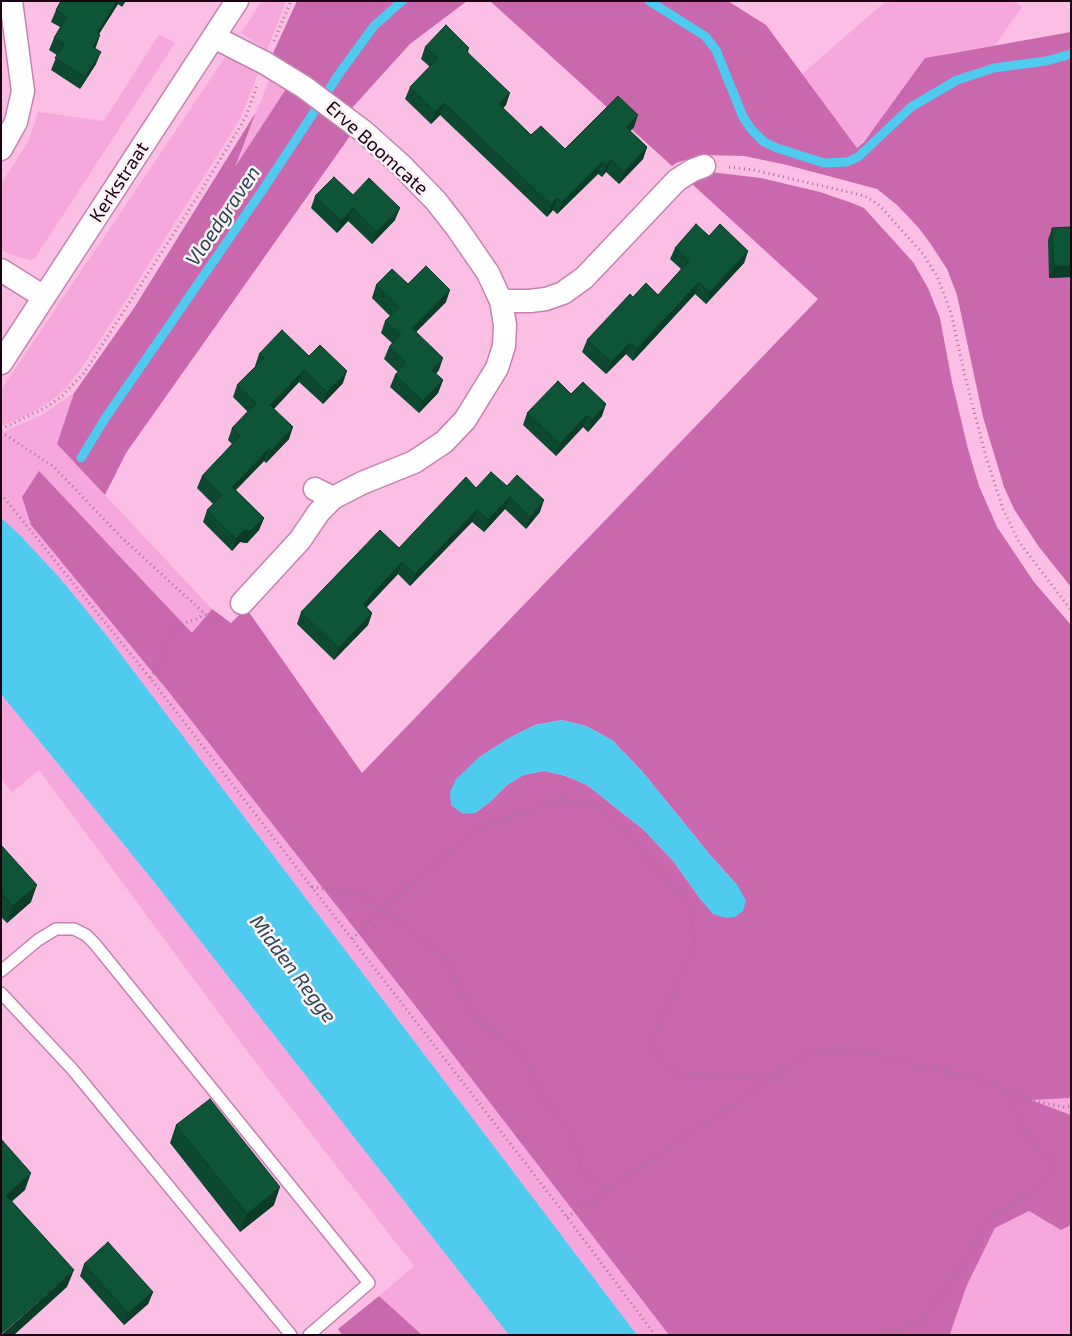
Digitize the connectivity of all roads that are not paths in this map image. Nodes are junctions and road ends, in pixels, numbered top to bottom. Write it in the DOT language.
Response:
graph roads {
  1 [pos="11,1"];
  2 [pos="237,1"];
  3 [pos="214,37"];
  4 [pos="1,149"];
  5 [pos="704,166"];
  6 [pos="1,270"];
  7 [pos="44,297"];
  8 [pos="501,301"];
  9 [pos="1,364"];
  10 [pos="242,603"];
  11 [pos="1,971"];
  12 [pos="1,993"];
  13 [pos="292,1335"];
  14 [pos="309,1335"];
  1 -- 4 [label="street"];
  2 -- 3 [label="street, Kerkstraat"];
  3 -- 7 [label="street, Kerkstraat"];
  3 -- 8 [label="street, Erve Boomcate"];
  5 -- 8 [label="street"];
  6 -- 7 [label="street"];
  7 -- 9 [label="street, Kerkstraat"];
  8 -- 10 [label="street, Erve Boomcate"];
  11 -- 14 [label="lane"];
  12 -- 13 [label="lane"];
}
